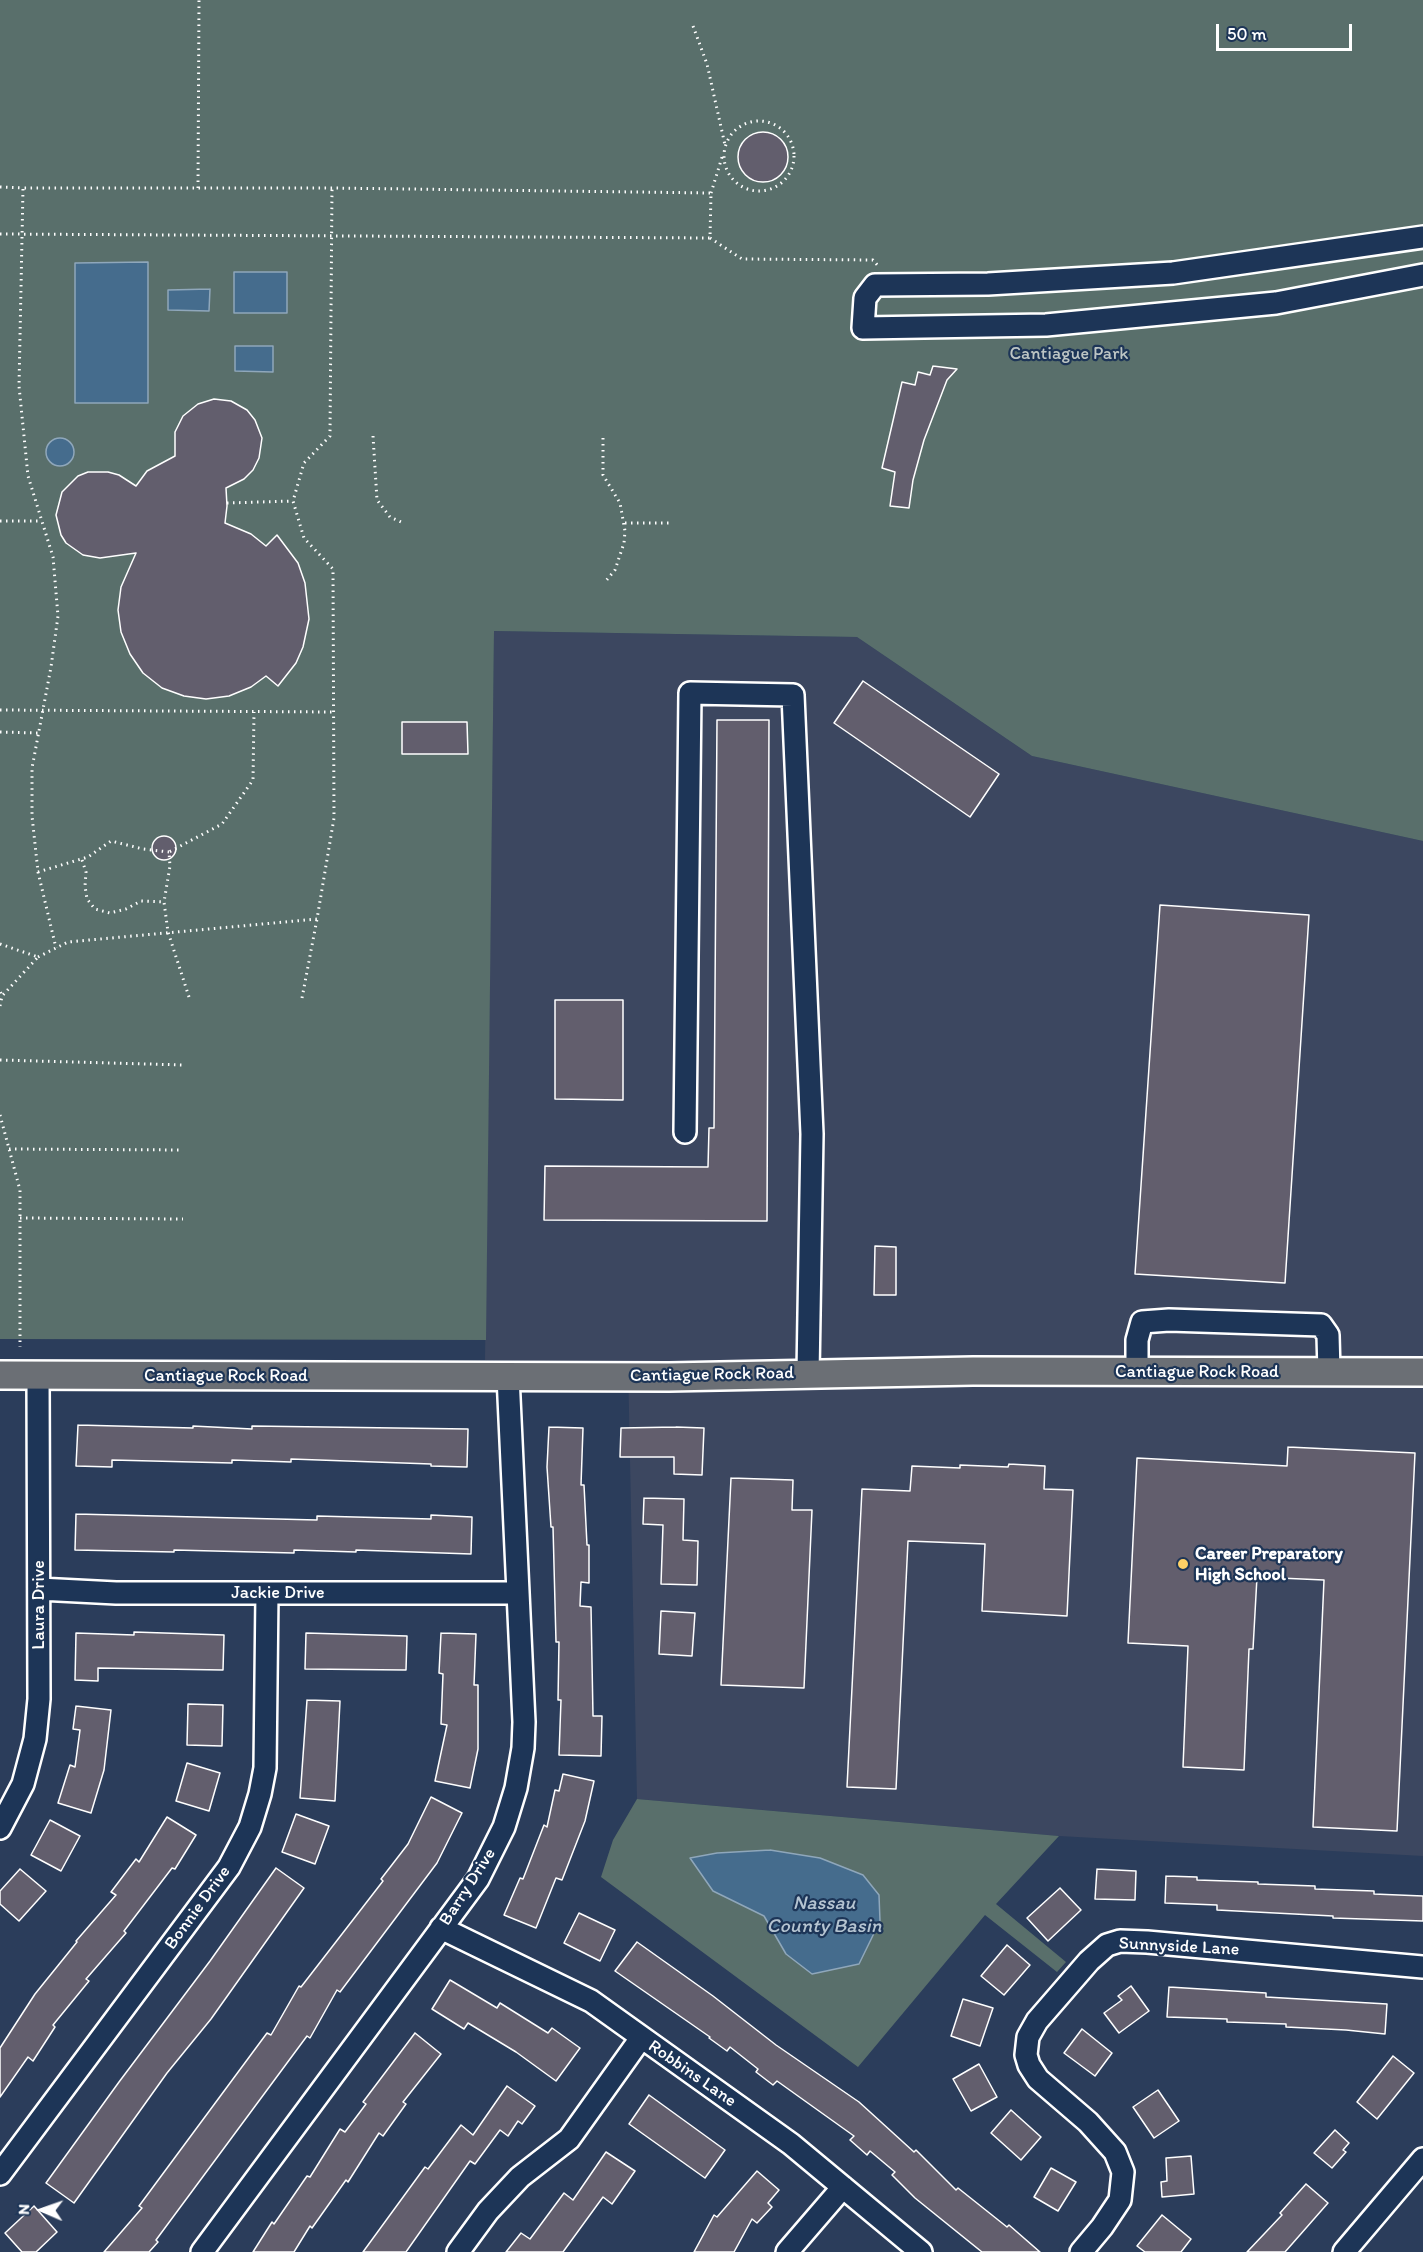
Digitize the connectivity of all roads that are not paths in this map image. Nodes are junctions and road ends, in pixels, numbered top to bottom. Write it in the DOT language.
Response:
graph roads {
  1 [pos="1423,237"];
  2 [pos="1423,275"];
  3 [pos="685,1132"];
  4 [pos="1137,1372"];
  5 [pos="1329,1372"];
  6 [pos="1423,1372"];
  7 [pos="808,1374"];
  8 [pos="0,1375"];
  9 [pos="38,1375"];
  10 [pos="508,1376"];
  11 [pos="39,1589"];
  12 [pos="267,1593"];
  13 [pos="517,1593"];
  14 [pos="0,1828"];
  15 [pos="441,1928"];
  16 [pos="1423,1967"];
  17 [pos="641,2038"];
  18 [pos="1423,2158"];
  19 [pos="0,2174"];
  20 [pos="843,2187"];
  21 [pos="202,2252"];
  22 [pos="458,2252"];
  23 [pos="787,2252"];
  24 [pos="921,2252"];
  25 [pos="1081,2252"];
  26 [pos="1344,2252"];
  1 -- 2 [label="street"];
  3 -- 7 [label="street"];
  4 -- 5 [label="main road, Cantiague Rock Road"];
  4 -- 5 [label="street"];
  4 -- 7 [label="main road, Cantiague Rock Road"];
  5 -- 6 [label="main road, Cantiague Rock Road"];
  7 -- 10 [label="main road, Cantiague Rock Road"];
  8 -- 9 [label="main road, Cantiague Rock Road"];
  9 -- 10 [label="main road, Cantiague Rock Road"];
  9 -- 11 [label="street, Laura Drive"];
  10 -- 13 [label="street, Barry Drive"];
  11 -- 12 [label="street, Jackie Drive"];
  11 -- 14 [label="street, Laura Drive"];
  12 -- 13 [label="street, Jackie Drive"];
  12 -- 19 [label="street, Bonnie Drive"];
  13 -- 15 [label="street, Barry Drive"];
  15 -- 17 [label="street, Robbins Lane"];
  15 -- 21 [label="street, Barry Drive"];
  16 -- 25 [label="street, Sunnyside Lane"];
  17 -- 20 [label="street, Robbins Lane"];
  17 -- 22 [label="street"];
  18 -- 26 [label="street"];
  20 -- 23 [label="street"];
  20 -- 24 [label="street, Robbins Lane"];
}
